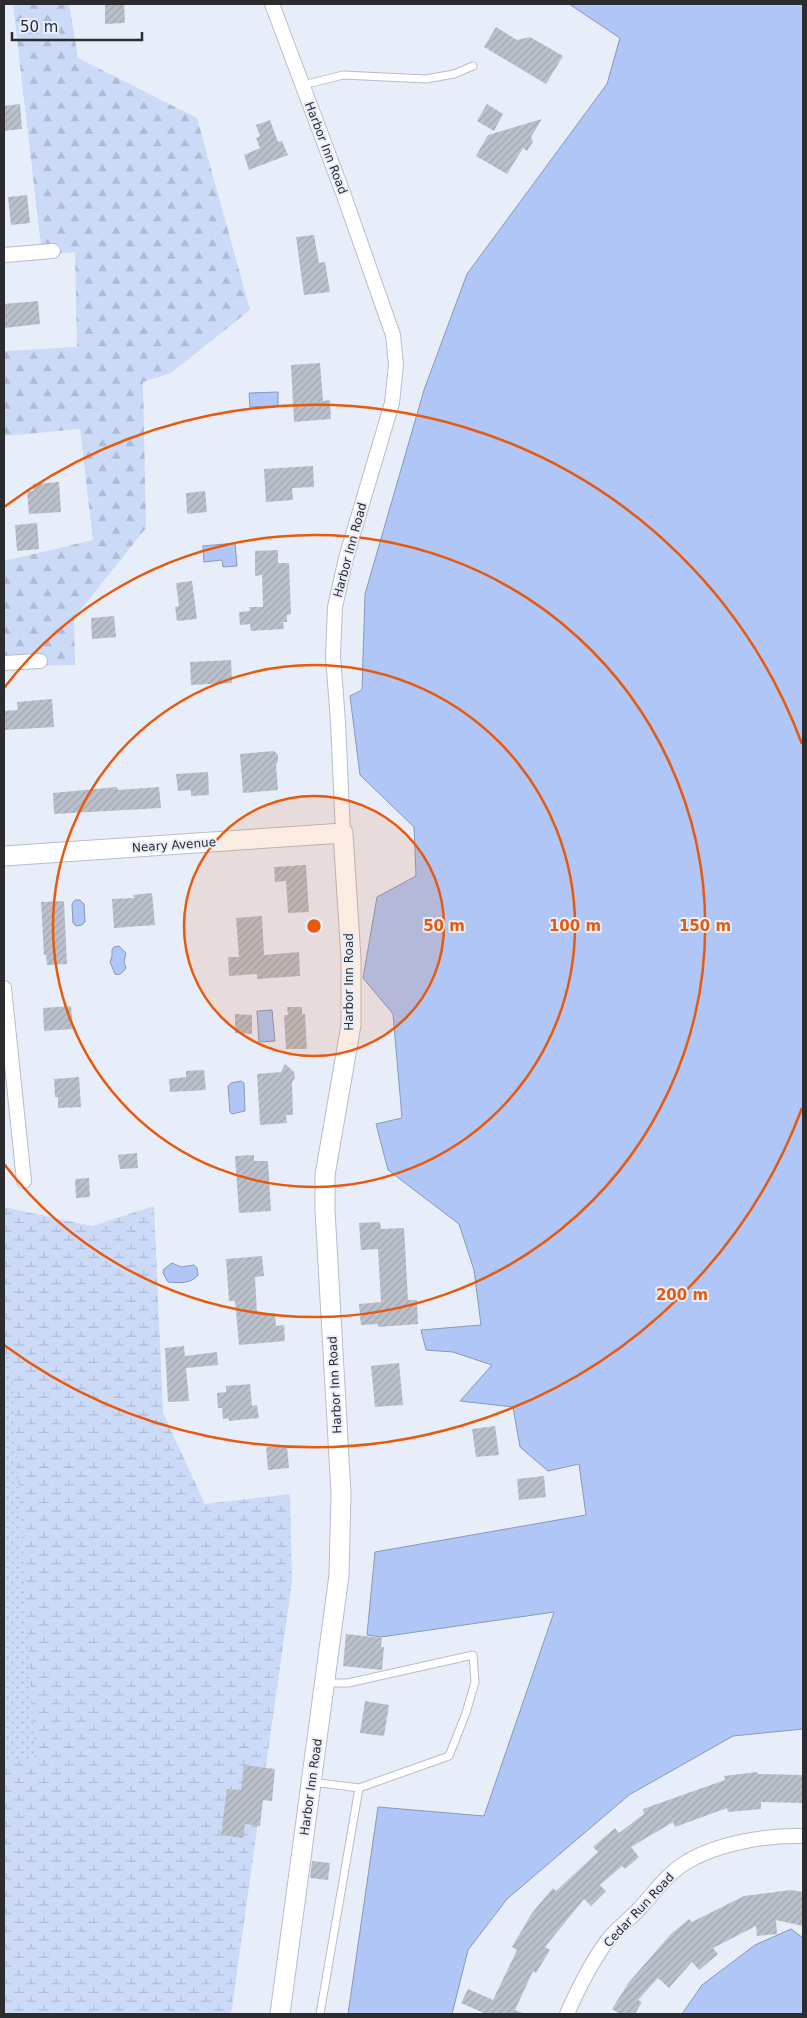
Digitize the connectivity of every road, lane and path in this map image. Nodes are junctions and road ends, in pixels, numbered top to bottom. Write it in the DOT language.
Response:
graph roads {
  1 [pos="272,4"];
  2 [pos="473,66"];
  3 [pos="303,85"];
  4 [pos="53,251"];
  5 [pos="4,255"];
  6 [pos="40,661"];
  7 [pos="4,663"];
  8 [pos="343,834"];
  9 [pos="4,856"];
  10 [pos="4,988"];
  11 [pos="24,1181"];
  12 [pos="325,1684"];
  13 [pos="311,1782"];
  14 [pos="359,1788"];
  15 [pos="803,1836"];
  16 [pos="280,2014"];
  17 [pos="320,2014"];
  18 [pos="567,2014"];
  1 -- 3 [label="street, Harbor Inn Road"];
  2 -- 3 [label="lane"];
  3 -- 8 [label="street, Harbor Inn Road"];
  4 -- 5 [label="street"];
  6 -- 7 [label="street"];
  8 -- 9 [label="main road, Neary Avenue"];
  8 -- 12 [label="main road, Harbor Inn Road"];
  10 -- 11 [label="street"];
  12 -- 13 [label="main road, Harbor Inn Road"];
  12 -- 14 [label="lane"];
  13 -- 14 [label="lane"];
  13 -- 16 [label="main road, Harbor Inn Road"];
  14 -- 17 [label="lane"];
  15 -- 18 [label="street, Cedar Run Road"];
}
